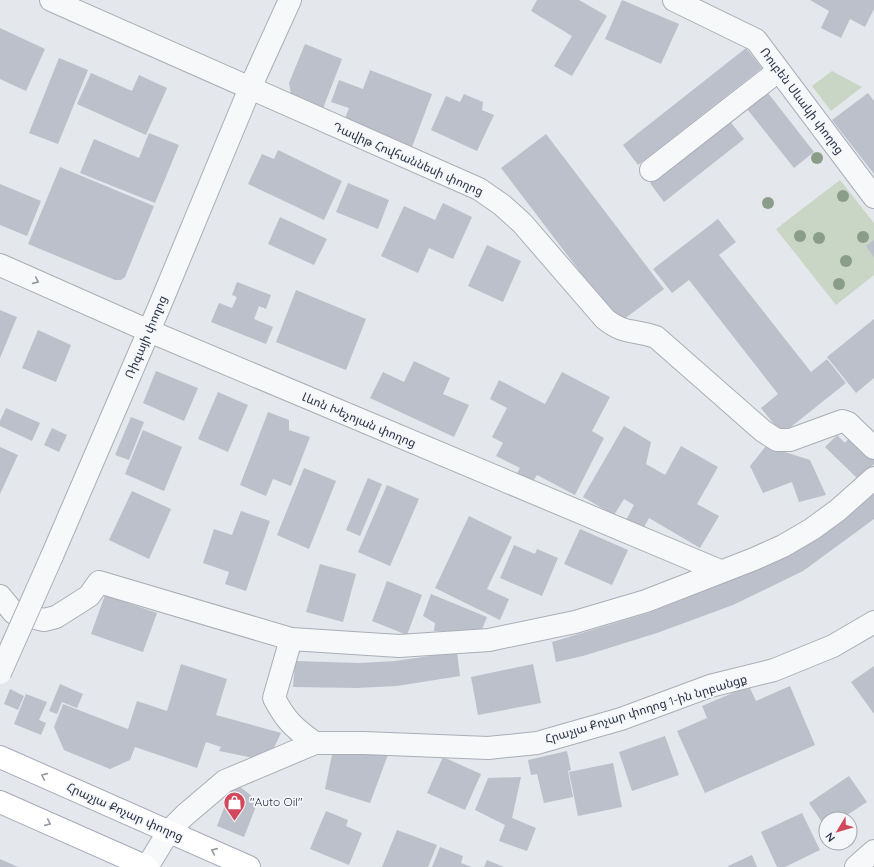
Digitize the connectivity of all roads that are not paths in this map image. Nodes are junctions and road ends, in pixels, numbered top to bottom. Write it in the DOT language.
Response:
graph roads {
  1 [pos="50,0"];
  2 [pos="290,0"];
  3 [pos="674,0"];
  4 [pos="778,71"];
  5 [pos="250,88"];
  6 [pos="651,170"];
  7 [pos="874,197"];
  8 [pos="0,265"];
  9 [pos="149,331"];
  10 [pos="874,448"];
  11 [pos="874,478"];
  12 [pos="720,571"];
  13 [pos="0,596"];
  14 [pos="874,622"];
  15 [pos="291,639"];
  16 [pos="0,673"];
  17 [pos="315,743"];
  18 [pos="0,757"];
  19 [pos="0,802"];
  20 [pos="169,831"];
  21 [pos="874,850"];
  22 [pos="147,867"];
  23 [pos="249,867"];
  24 [pos="856,867"];
  1 -- 5 [label="street, Դավիթ Հովհաննեսի փողոց"];
  2 -- 5 [label="street, Ռիգայի փողոց"];
  3 -- 4 [label="street, Ռուբեն Սևակի փողոց"];
  4 -- 6 [label="street"];
  4 -- 7 [label="street, Ռուբեն Սևակի փողոց"];
  5 -- 9 [label="street, Ռիգայի փողոց"];
  5 -- 10 [label="street, Դավիթ Հովհաննեսի փողոց"];
  8 -- 9 [label="street, Լևոն Խեչոյան փողոց, one-way"];
  9 -- 12 [label="street, Լևոն Խեչոյան փողոց"];
  9 -- 16 [label="street, Ռիգայի փողոց, bridge"];
  11 -- 12 [label="street"];
  12 -- 15 [label="street"];
  13 -- 15 [label="street"];
  14 -- 17 [label="street, Հրաչյա Քոչար փողոց 1-ին նրբանցք"];
  15 -- 17 [label="street"];
  17 -- 20 [label="street, Հրաչյա Քոչար փողոց 1-ին նրբանցք"];
  20 -- 18 [label="main road, Հրաչյա Քոչար փողոց, one-way"];
  19 -- 22 [label="main road, one-way"];
  20 -- 22 [label="street, Հրաչյա Քոչար փողոց 1-ին նրբանցք"];
  23 -- 20 [label="main road, Հրաչյա Քոչար փողոց, one-way"];
  21 -- 24 [label="street"];
}
